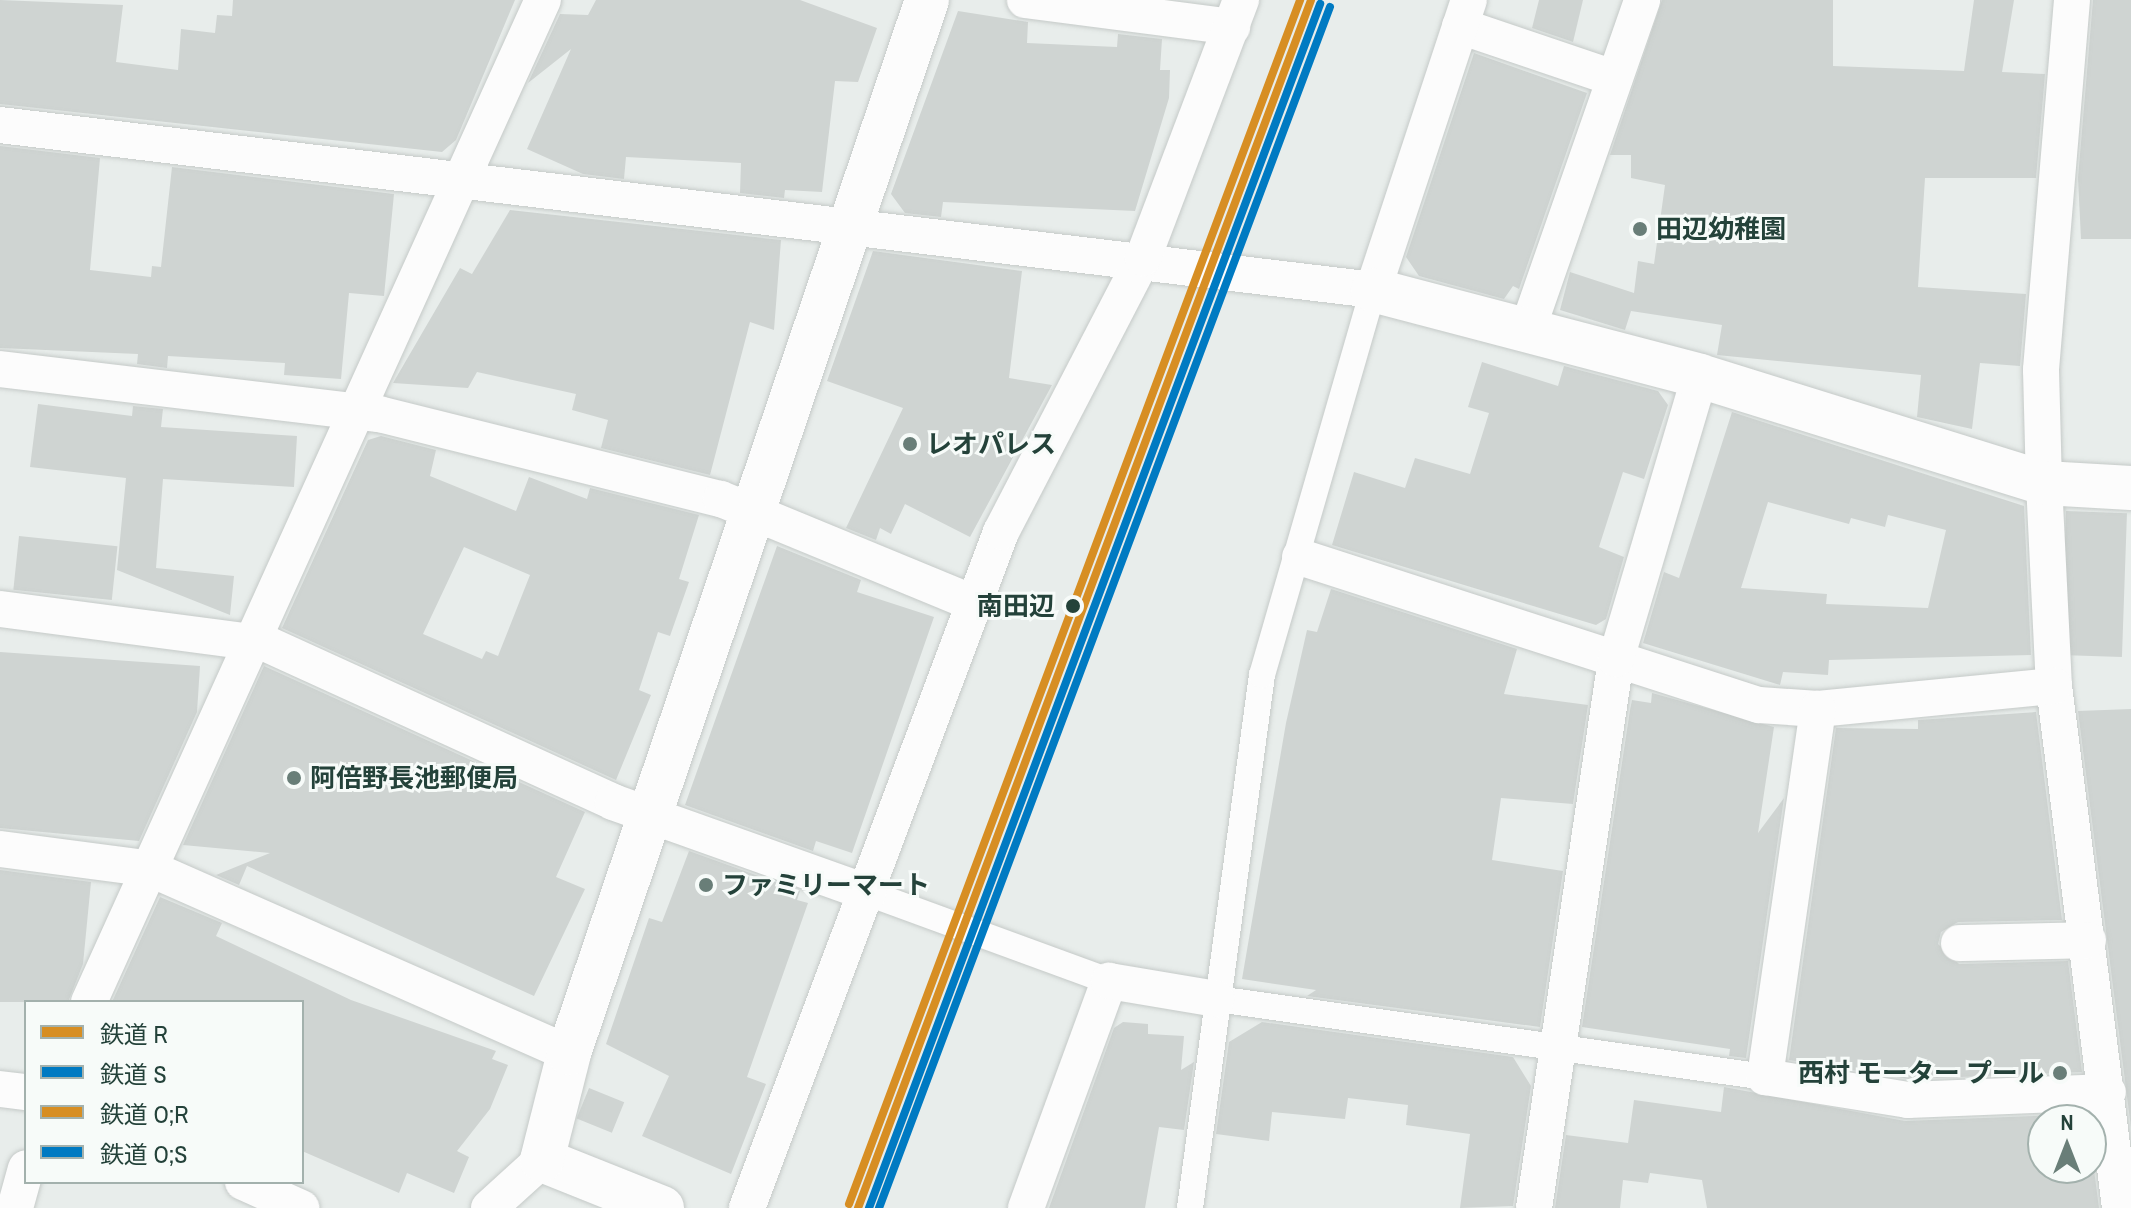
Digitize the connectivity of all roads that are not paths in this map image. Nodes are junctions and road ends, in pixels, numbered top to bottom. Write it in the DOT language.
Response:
graph roads {
  1 [pos="543,0"];
  2 [pos="927,0"];
  3 [pos="1025,0"];
  4 [pos="1642,0"];
  5 [pos="2072,0"];
  6 [pos="1236,13"];
  7 [pos="1465,13"];
  8 [pos="1614,78"];
  9 [pos="0,125"];
  10 [pos="464,179"];
  11 [pos="850,223"];
  12 [pos="1143,258"];
  13 [pos="1373,290"];
  14 [pos="1528,328"];
  15 [pos="0,369"];
  16 [pos="1700,376"];
  17 [pos="359,411"];
  18 [pos="2044,483"];
  19 [pos="2131,488"];
  20 [pos="754,510"];
  21 [pos="1300,557"];
  22 [pos="973,603"];
  23 [pos="0,609"];
  24 [pos="251,642"];
  25 [pos="1616,659"];
  26 [pos="2054,686"];
  27 [pos="1818,709"];
  28 [pos="650,818"];
  29 [pos="0,849"];
  30 [pos="151,869"];
  31 [pos="868,893"];
  32 [pos="2088,940"];
  33 [pos="1959,943"];
  34 [pos="1109,981"];
  35 [pos="1217,999"];
  36 [pos="90,1000"];
  37 [pos="1558,1045"];
  38 [pos="569,1053"];
  39 [pos="1765,1077"];
  40 [pos="0,1089"];
  41 [pos="24,1092"];
  42 [pos="2108,1092"];
  43 [pos="542,1160"];
  44 [pos="24,1175"];
  45 [pos="247,1184"];
  46 [pos="15,1208"];
  47 [pos="301,1208"];
  48 [pos="489,1208"];
  49 [pos="662,1208"];
  50 [pos="747,1208"];
  51 [pos="1026,1208"];
  52 [pos="1190,1208"];
  53 [pos="1534,1208"];
  54 [pos="2120,1208"];
  1 -- 10 [label="street"];
  2 -- 11 [label="street"];
  3 -- 6 [label="street"];
  4 -- 8 [label="street"];
  5 -- 18 [label="street"];
  6 -- 12 [label="street"];
  7 -- 8 [label="street"];
  7 -- 13 [label="street"];
  8 -- 14 [label="street"];
  9 -- 10 [label="street"];
  10 -- 11 [label="street"];
  10 -- 17 [label="street"];
  11 -- 12 [label="street"];
  11 -- 20 [label="street"];
  12 -- 13 [label="street"];
  12 -- 22 [label="street"];
  13 -- 14 [label="street"];
  13 -- 21 [label="street"];
  14 -- 16 [label="street"];
  15 -- 17 [label="street"];
  16 -- 18 [label="street"];
  16 -- 25 [label="street"];
  17 -- 20 [label="street"];
  17 -- 24 [label="street"];
  18 -- 19 [label="street"];
  18 -- 26 [label="street"];
  20 -- 22 [label="street"];
  20 -- 28 [label="street"];
  21 -- 25 [label="street"];
  21 -- 35 [label="street"];
  22 -- 31 [label="street"];
  23 -- 24 [label="street"];
  24 -- 28 [label="street"];
  24 -- 30 [label="street"];
  25 -- 27 [label="street"];
  25 -- 37 [label="street"];
  26 -- 27 [label="street"];
  26 -- 32 [label="street"];
  27 -- 39 [label="street"];
  28 -- 31 [label="street"];
  28 -- 38 [label="street"];
  29 -- 30 [label="street"];
  30 -- 36 [label="street"];
  30 -- 38 [label="street"];
  31 -- 34 [label="street"];
  31 -- 50 [label="street"];
  32 -- 33 [label="street"];
  32 -- 42 [label="street"];
  34 -- 35 [label="street"];
  34 -- 51 [label="street"];
  35 -- 37 [label="street"];
  35 -- 52 [label="street"];
  37 -- 39 [label="street"];
  37 -- 53 [label="street"];
  38 -- 43 [label="street"];
  39 -- 42 [label="street"];
  40 -- 41 [label="street"];
  42 -- 54 [label="street"];
  43 -- 48 [label="street"];
  43 -- 49 [label="street"];
  44 -- 46 [label="street"];
  45 -- 47 [label="street"];
}
